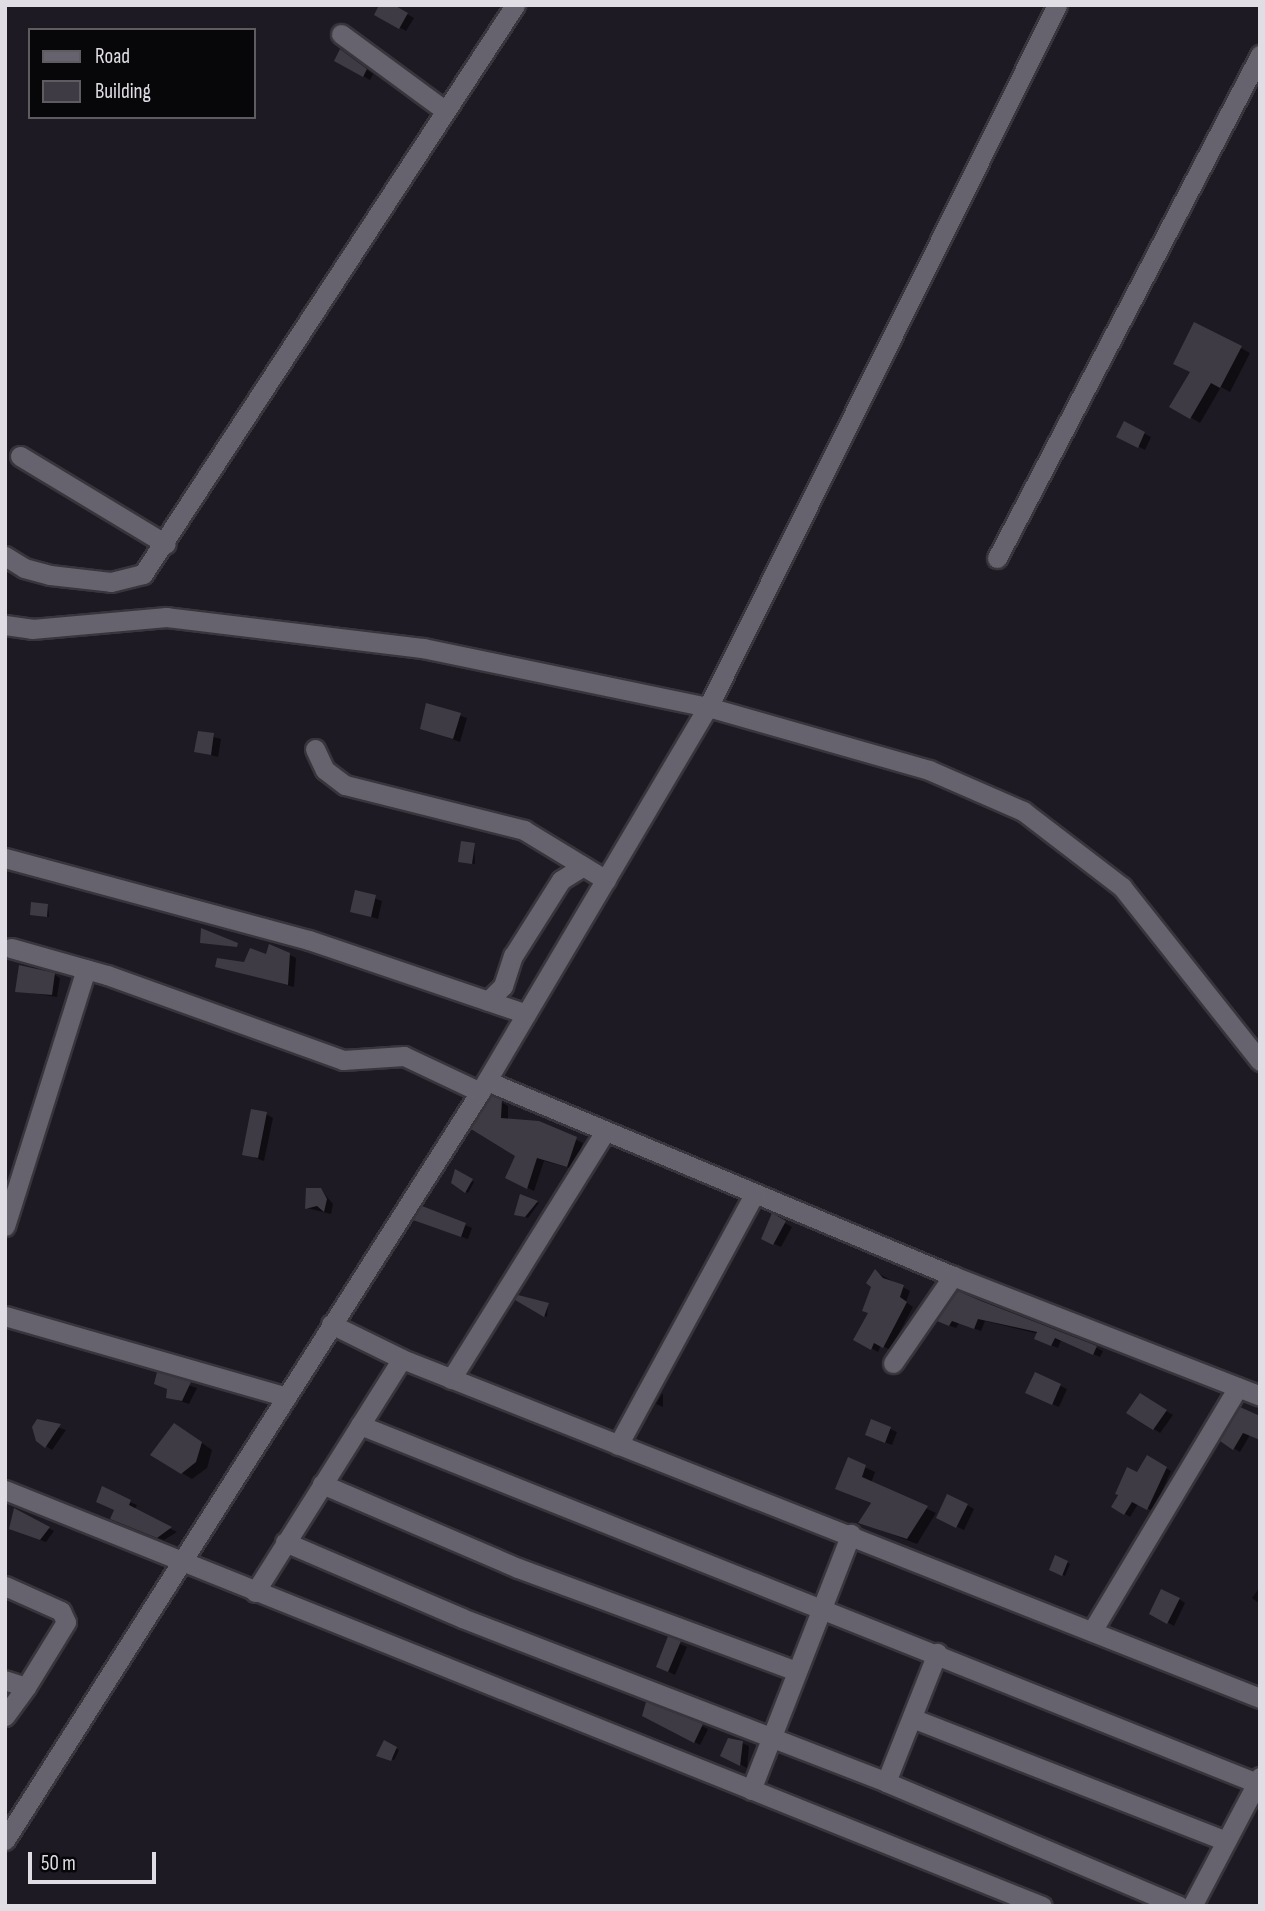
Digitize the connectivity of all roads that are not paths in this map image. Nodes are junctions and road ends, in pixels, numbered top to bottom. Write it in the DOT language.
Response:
graph roads {
  1 [pos="515,5"];
  2 [pos="1057,5"];
  3 [pos="341,34"];
  4 [pos="1260,55"];
  5 [pos="443,108"];
  6 [pos="20,456"];
  7 [pos="166,544"];
  8 [pos="5,556"];
  9 [pos="998,558"];
  10 [pos="5,625"];
  11 [pos="708,708"];
  12 [pos="315,750"];
  13 [pos="5,858"];
  14 [pos="583,866"];
  15 [pos="606,880"];
  16 [pos="10,948"];
  17 [pos="86,969"];
  18 [pos="488,1001"];
  19 [pos="526,1014"];
  20 [pos="1260,1061"];
  21 [pos="483,1086"];
  22 [pos="605,1132"];
  23 [pos="754,1195"];
  24 [pos="5,1226"];
  25 [pos="953,1276"];
  26 [pos="5,1316"];
  27 [pos="331,1324"];
  28 [pos="402,1359"];
  29 [pos="893,1363"];
  30 [pos="451,1379"];
  31 [pos="1238,1387"];
  32 [pos="1260,1396"];
  33 [pos="286,1397"];
  34 [pos="360,1425"];
  35 [pos="618,1445"];
  36 [pos="322,1484"];
  37 [pos="5,1490"];
  38 [pos="851,1534"];
  39 [pos="285,1542"];
  40 [pos="183,1561"];
  41 [pos="5,1586"];
  42 [pos="255,1592"];
  43 [pos="821,1608"];
  44 [pos="1092,1631"];
  45 [pos="937,1653"];
  46 [pos="797,1671"];
  47 [pos="5,1680"];
  48 [pos="26,1687"];
  49 [pos="1260,1698"];
  50 [pos="5,1716"];
  51 [pos="912,1718"];
  52 [pos="773,1739"];
  53 [pos="1258,1780"];
  54 [pos="886,1782"];
  55 [pos="751,1790"];
  56 [pos="5,1840"];
  57 [pos="1226,1841"];
  58 [pos="1042,1906"];
  59 [pos="1179,1906"];
  60 [pos="1192,1906"];
  1 -- 5 [label="street"];
  2 -- 11 [label="street"];
  3 -- 5 [label="street"];
  4 -- 9 [label="street"];
  5 -- 7 [label="street"];
  6 -- 7 [label="street"];
  7 -- 8 [label="street"];
  10 -- 11 [label="street"];
  11 -- 15 [label="street"];
  11 -- 20 [label="street"];
  12 -- 14 [label="street"];
  13 -- 18 [label="street"];
  14 -- 15 [label="street"];
  14 -- 18 [label="street"];
  15 -- 19 [label="street"];
  16 -- 17 [label="street"];
  17 -- 21 [label="street"];
  17 -- 24 [label="street"];
  18 -- 19 [label="street"];
  19 -- 21 [label="street"];
  21 -- 22 [label="street"];
  21 -- 27 [label="street"];
  22 -- 23 [label="street"];
  22 -- 30 [label="street"];
  23 -- 25 [label="street"];
  23 -- 35 [label="street"];
  25 -- 29 [label="street"];
  25 -- 31 [label="street"];
  26 -- 33 [label="street"];
  27 -- 28 [label="street"];
  27 -- 33 [label="street"];
  28 -- 30 [label="street"];
  28 -- 34 [label="street"];
  30 -- 35 [label="street"];
  31 -- 32 [label="street"];
  31 -- 44 [label="street"];
  33 -- 40 [label="street"];
  34 -- 36 [label="street"];
  34 -- 43 [label="street"];
  35 -- 38 [label="street"];
  36 -- 39 [label="street"];
  36 -- 46 [label="street"];
  37 -- 40 [label="street"];
  38 -- 43 [label="street"];
  38 -- 44 [label="street"];
  39 -- 42 [label="street"];
  39 -- 52 [label="street"];
  40 -- 42 [label="street"];
  40 -- 56 [label="street"];
  41 -- 48 [label="street"];
  42 -- 55 [label="street"];
  43 -- 45 [label="street"];
  43 -- 46 [label="street"];
  44 -- 49 [label="street"];
  45 -- 51 [label="street"];
  45 -- 53 [label="street"];
  46 -- 52 [label="street"];
  47 -- 48 [label="street"];
  48 -- 50 [label="street"];
  51 -- 54 [label="street"];
  51 -- 57 [label="street"];
  52 -- 54 [label="street"];
  52 -- 55 [label="street"];
  53 -- 57 [label="street"];
  54 -- 59 [label="street"];
  55 -- 58 [label="street"];
  57 -- 60 [label="street"];
}
